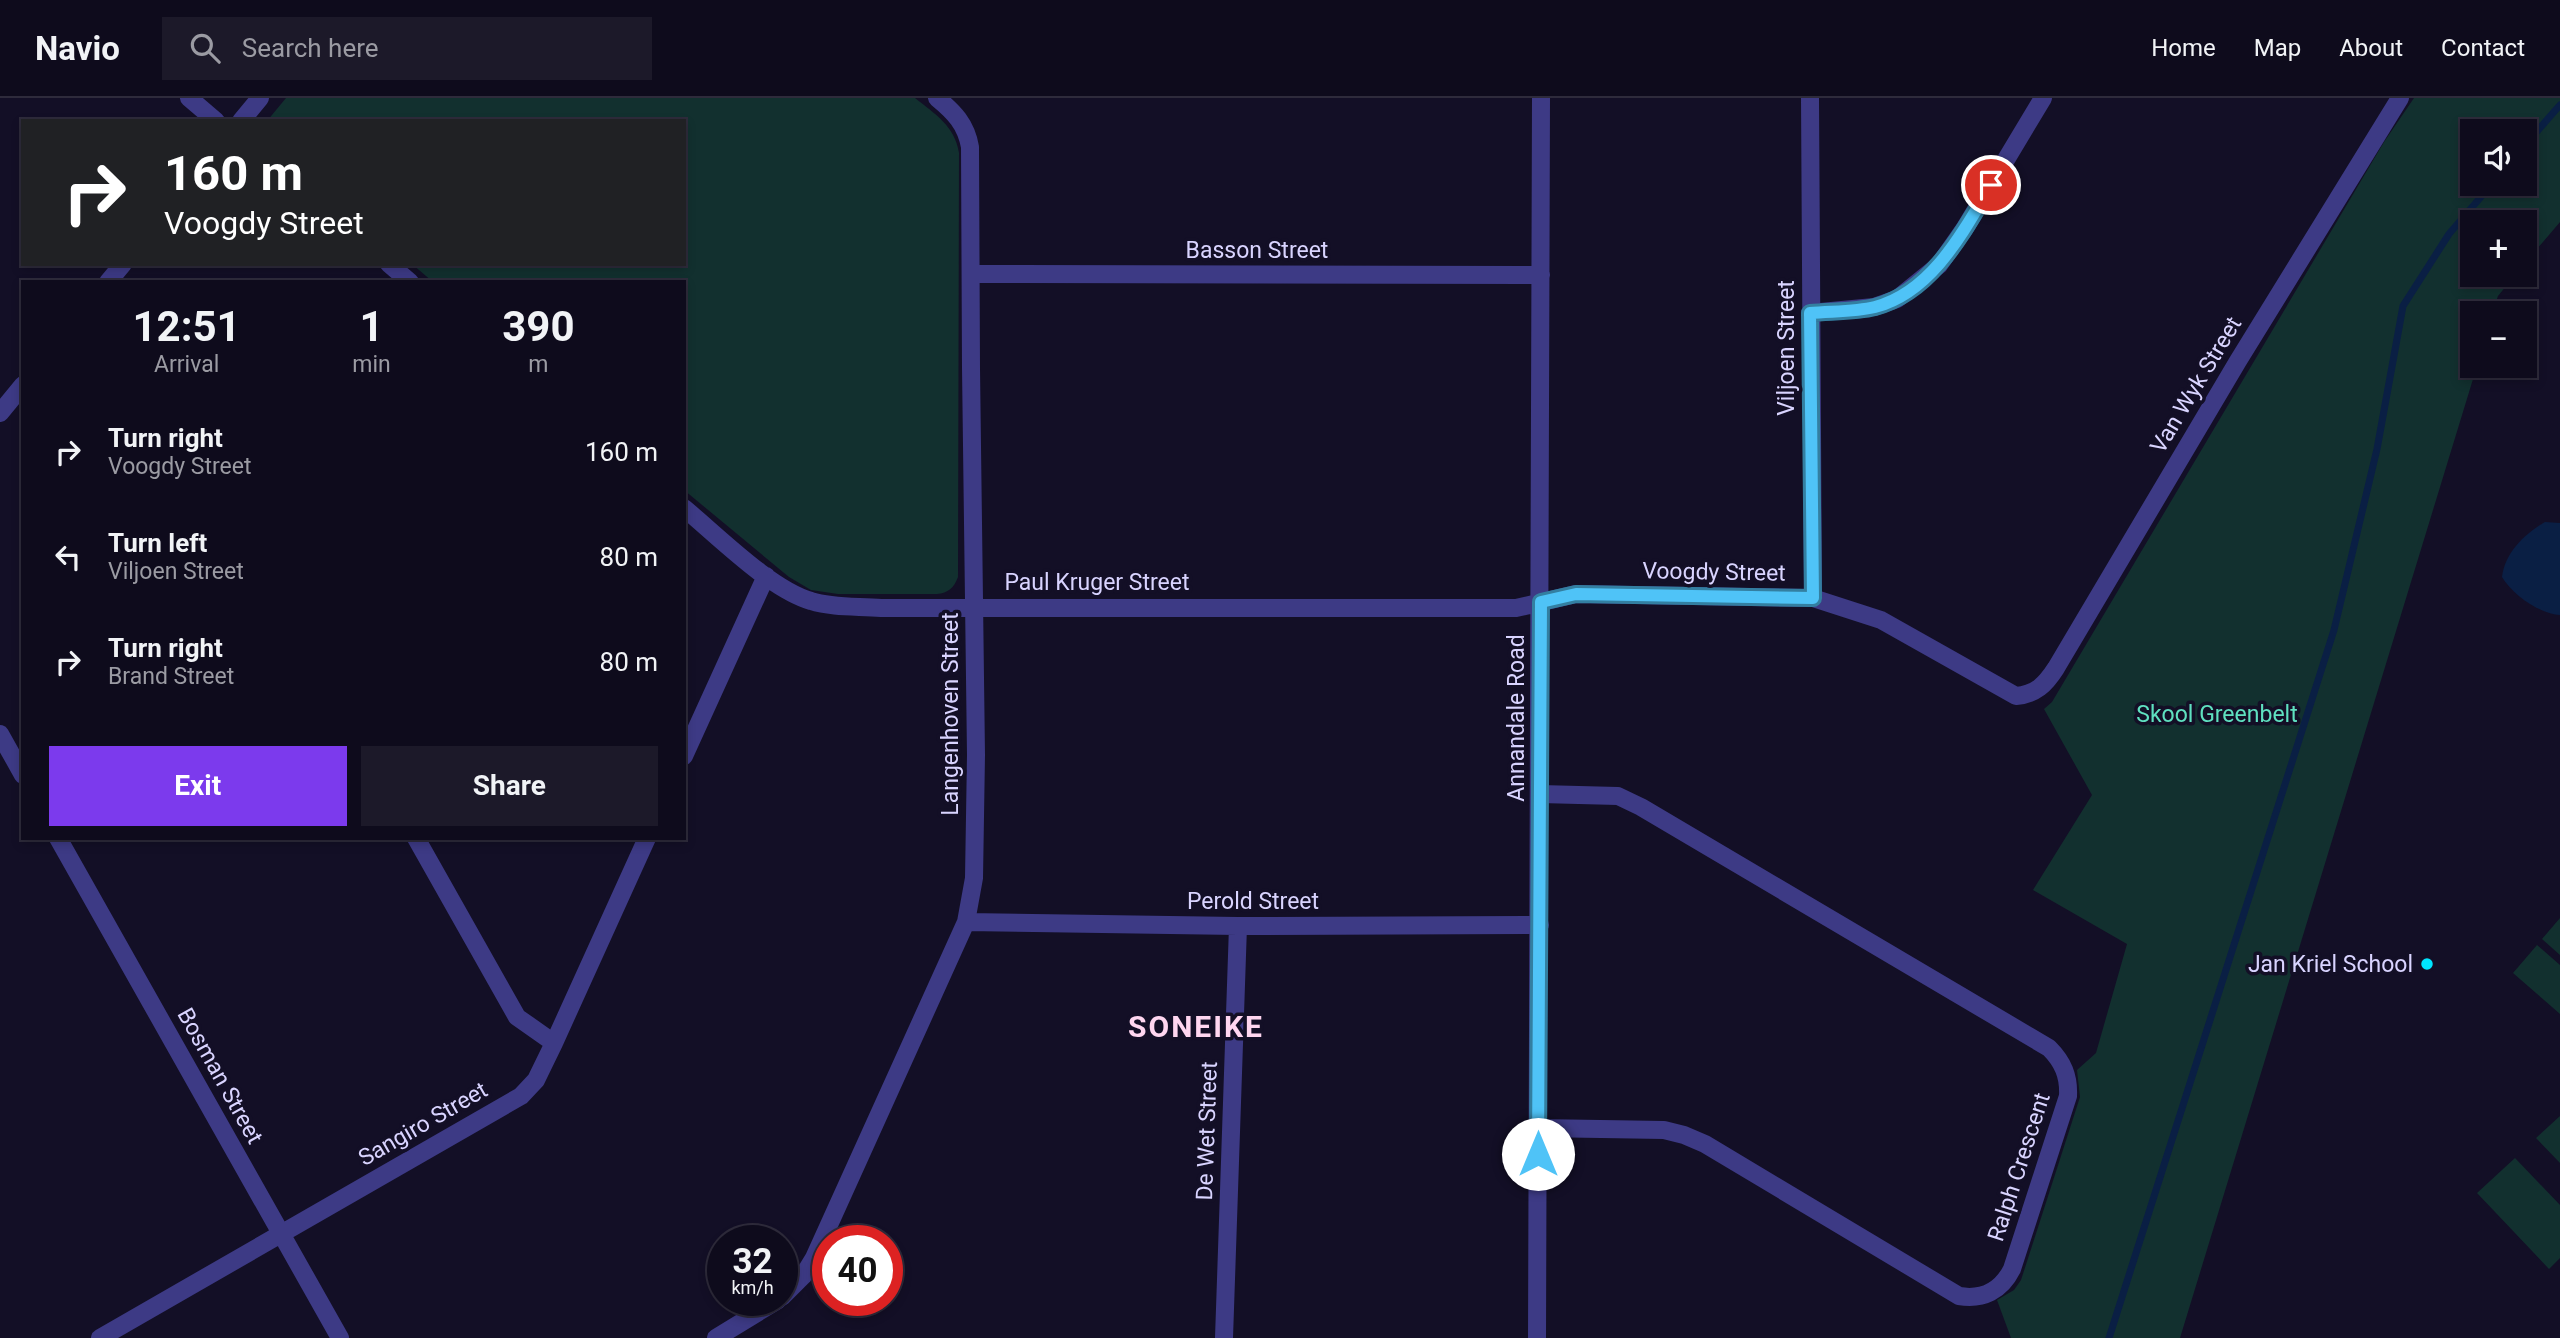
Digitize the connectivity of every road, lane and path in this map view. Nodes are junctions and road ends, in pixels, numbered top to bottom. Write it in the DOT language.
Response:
graph roads {
  1 [pos="189,98"];
  2 [pos="260,98"];
  3 [pos="937,98"];
  4 [pos="1542,98"];
  5 [pos="1810,98"];
  6 [pos="2043,98"];
  7 [pos="2400,98"];
  8 [pos="214,119"];
  9 [pos="243,119"];
  10 [pos="121,266"];
  11 [pos="391,266"];
  12 [pos="971,274"];
  13 [pos="1541,275"];
  14 [pos="110,280"];
  15 [pos="408,280"];
  16 [pos="1810,313"];
  17 [pos="21,387"];
  18 [pos="0,413"];
  19 [pos="686,510"];
  20 [pos="766,576"];
  21 [pos="1813,598"];
  22 [pos="1541,602"];
  23 [pos="974,606"];
  24 [pos="2032,695"];
  25 [pos="0,734"];
  26 [pos="686,752"];
  27 [pos="21,771"];
  28 [pos="1540,794"];
  29 [pos="59,840"];
  30 [pos="417,840"];
  31 [pos="646,840"];
  32 [pos="966,922"];
  33 [pos="1540,925"];
  34 [pos="1238,926"];
  35 [pos="554,1043"];
  36 [pos="1538,1128"];
  37 [pos="281,1234"];
  38 [pos="798,1281"];
  39 [pos="752,1316"];
  40 [pos="100,1338"];
  41 [pos="340,1338"];
  42 [pos="716,1338"];
  43 [pos="1224,1338"];
  44 [pos="1537,1338"];
  1 -- 8 [label="street"];
  2 -- 9 [label="street"];
  3 -- 12 [label="street, Langenhoven Street"];
  4 -- 13 [label="street, Annandale Road"];
  5 -- 16 [label="street, Viljoen Street"];
  6 -- 16 [label="street"];
  7 -- 24 [label="street, Van Wyk Street"];
  10 -- 14 [label="street"];
  11 -- 15 [label="street"];
  12 -- 13 [label="street, Basson Street"];
  12 -- 23 [label="street, Langenhoven Street"];
  13 -- 22 [label="street, Annandale Road"];
  16 -- 21 [label="street, Viljoen Street"];
  17 -- 18 [label="street"];
  19 -- 20 [label="street, Paul Kruger Street"];
  20 -- 23 [label="street, Paul Kruger Street"];
  20 -- 26 [label="street"];
  21 -- 22 [label="street, Voogdy Street"];
  21 -- 24 [label="street, Voogdy Street"];
  22 -- 23 [label="street, Paul Kruger Street"];
  22 -- 28 [label="street, Annandale Road"];
  23 -- 32 [label="street, Langenhoven Street"];
  25 -- 27 [label="street"];
  28 -- 33 [label="street, Annandale Road"];
  28 -- 36 [label="street, Ralph Crescent"];
  29 -- 37 [label="street, Bosman Street"];
  30 -- 35 [label="street"];
  31 -- 35 [label="street, Sangiro Street"];
  32 -- 34 [label="street, Perold Street"];
  32 -- 38 [label="street, Langenhoven Street"];
  33 -- 34 [label="street, Perold Street"];
  33 -- 36 [label="street, Annandale Road"];
  34 -- 43 [label="street, De Wet Street"];
  35 -- 37 [label="street, Sangiro Street"];
  36 -- 44 [label="street, Annandale Road"];
  37 -- 40 [label="street, Sangiro Street"];
  37 -- 41 [label="street, Bosman Street"];
  39 -- 42 [label="street, Langenhoven Street"];
}
